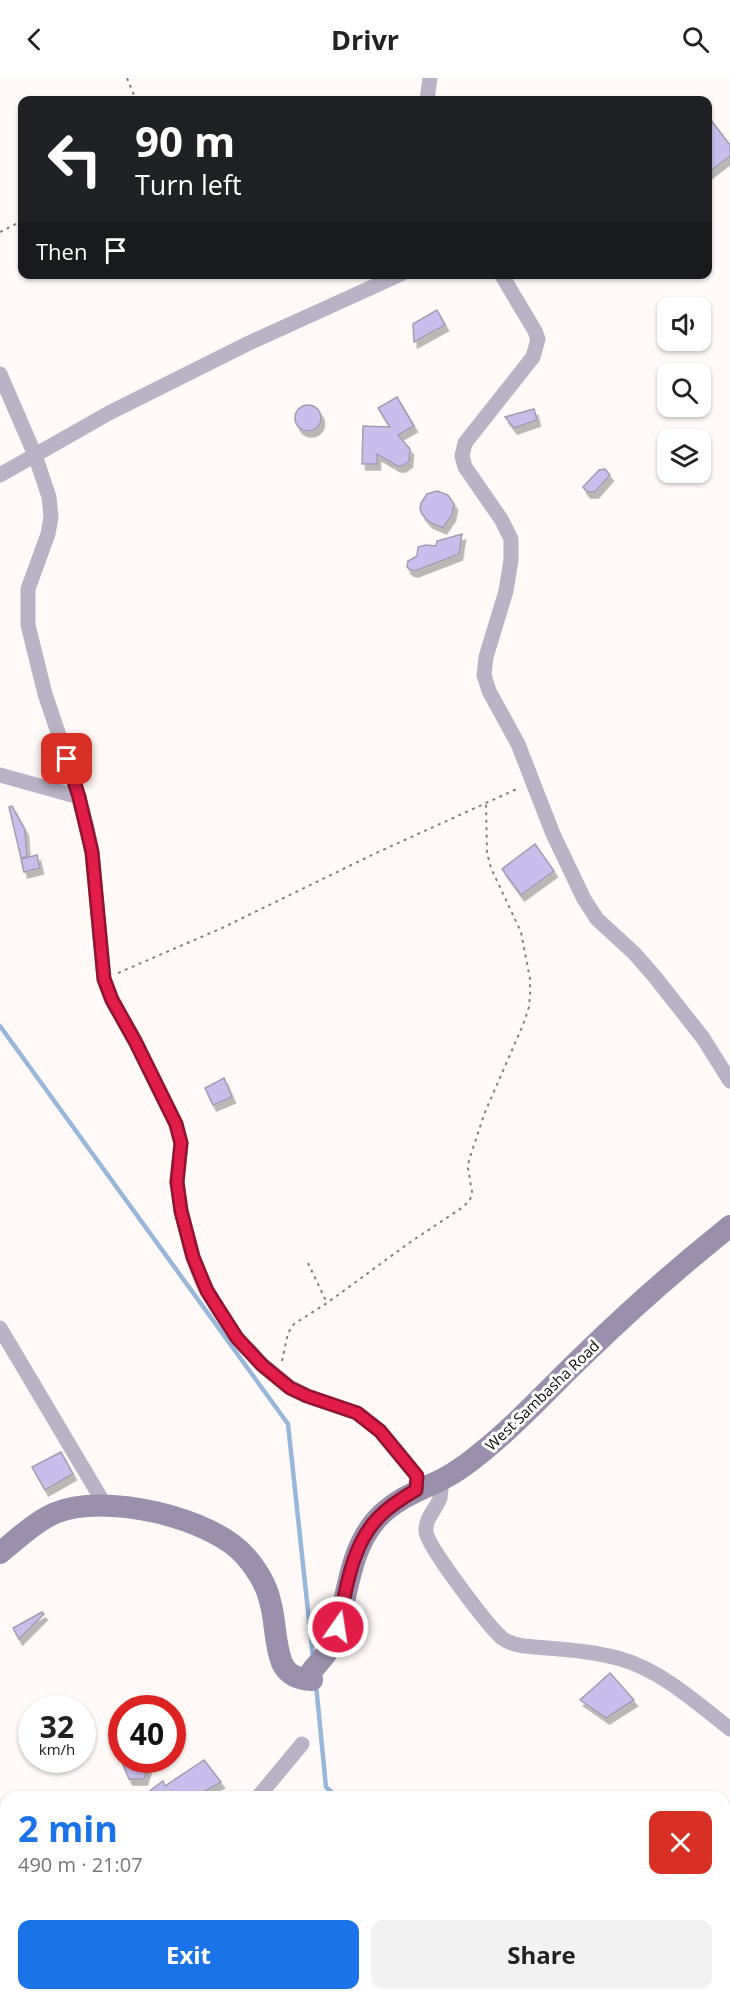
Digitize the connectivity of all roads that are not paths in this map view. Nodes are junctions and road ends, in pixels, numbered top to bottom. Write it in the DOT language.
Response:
graph roads {
  1 [pos="430,78"];
  2 [pos="428,96"];
  3 [pos="390,279"];
  4 [pos="504,279"];
  5 [pos="0,374"];
  6 [pos="35,455"];
  7 [pos="0,475"];
  8 [pos="0,775"];
  9 [pos="79,797"];
  10 [pos="730,1081"];
  11 [pos="730,1226"];
  12 [pos="0,1328"];
  13 [pos="442,1479"];
  14 [pos="416,1490"];
  15 [pos="105,1505"];
  16 [pos="0,1553"];
  17 [pos="730,1729"];
  18 [pos="302,1744"];
  19 [pos="263,1791"];
  1 -- 2 [label="street"];
  3 -- 6 [label="street"];
  4 -- 10 [label="street"];
  5 -- 6 [label="street"];
  6 -- 7 [label="street"];
  6 -- 9 [label="street"];
  8 -- 9 [label="street"];
  9 -- 14 [label="street"];
  11 -- 13 [label="street, West Sambasha Road"];
  12 -- 15 [label="street"];
  13 -- 14 [label="street, West Sambasha Road"];
  13 -- 17 [label="street"];
  14 -- 15 [label="street, West Sambasha Road"];
  15 -- 16 [label="street"];
  18 -- 19 [label="street"];
}
